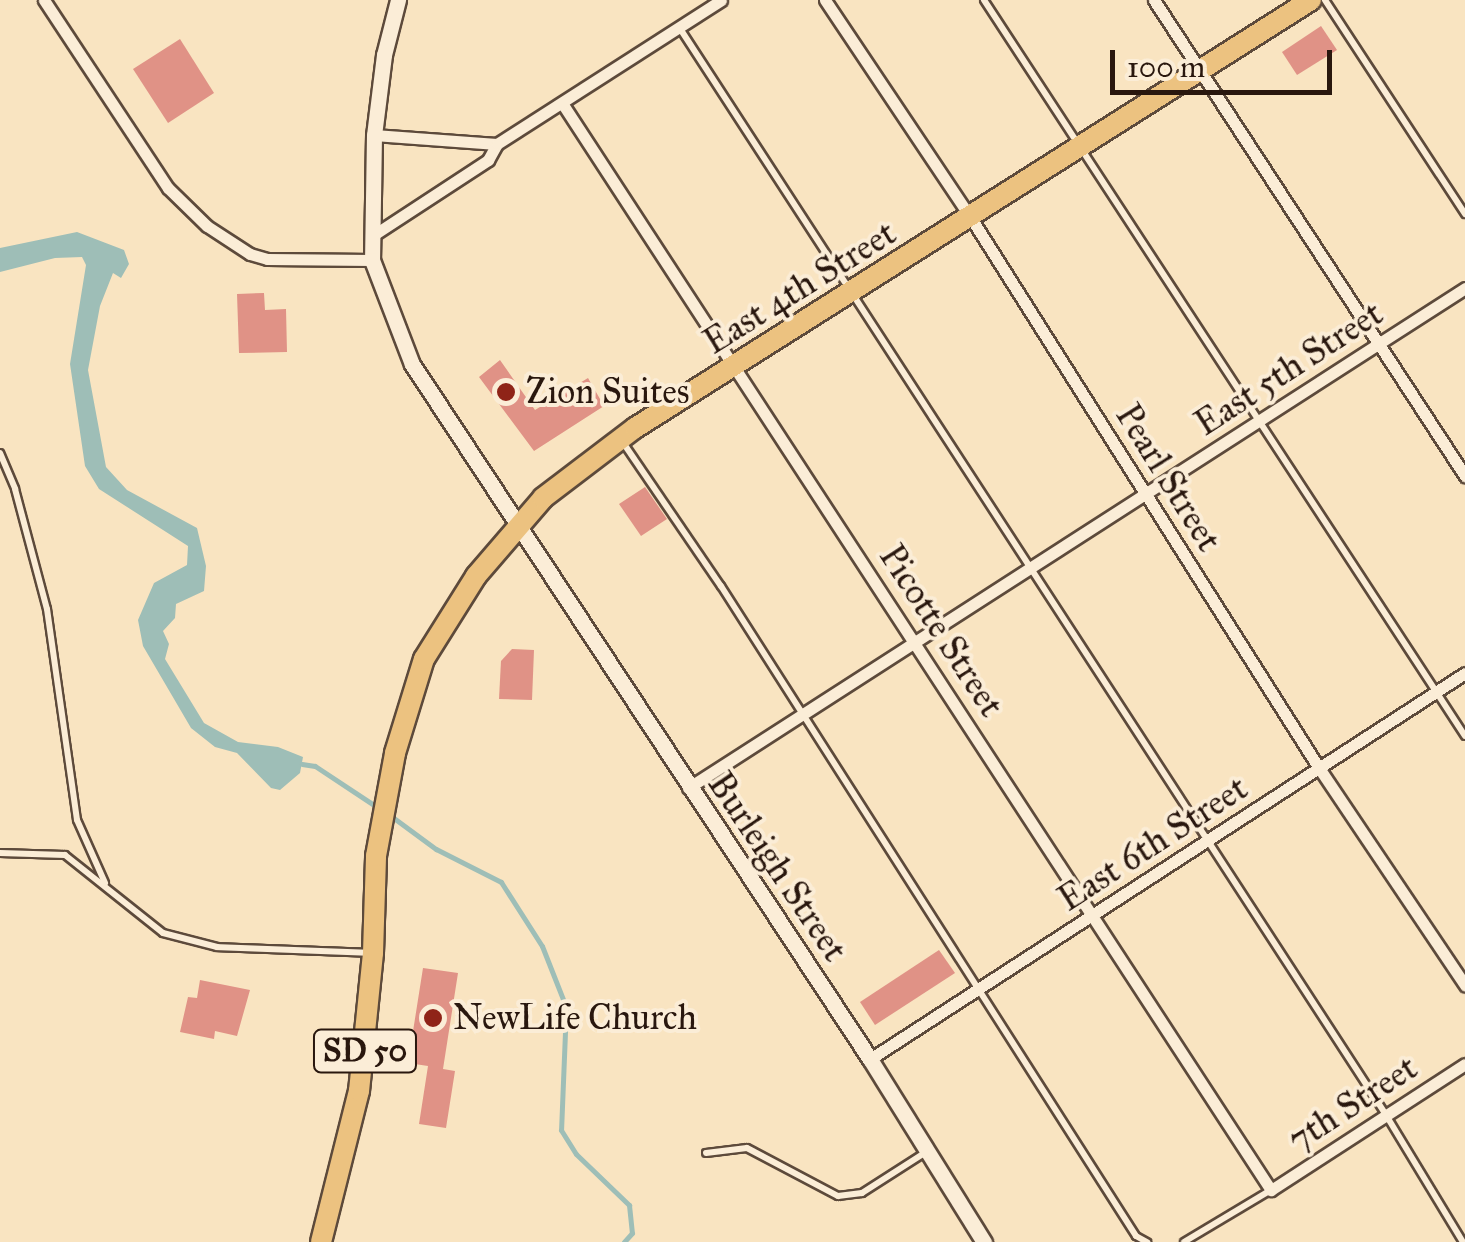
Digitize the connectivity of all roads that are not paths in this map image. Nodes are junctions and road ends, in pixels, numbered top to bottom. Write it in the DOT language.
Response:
graph roads {
  1 [pos="44,0"];
  2 [pos="398,0"];
  3 [pos="722,0"];
  4 [pos="825,0"];
  5 [pos="984,0"];
  6 [pos="1154,0"];
  7 [pos="1311,0"];
  8 [pos="1325,0"];
  9 [pos="679,27"];
  10 [pos="1202,71"];
  11 [pos="562,103"];
  12 [pos="374,135"];
  13 [pos="497,144"];
  14 [pos="1082,147"];
  15 [pos="1465,214"];
  16 [pos="971,218"];
  17 [pos="372,236"];
  18 [pos="372,260"];
  19 [pos="1465,288"];
  20 [pos="852,294"];
  21 [pos="1380,344"];
  22 [pos="735,368"];
  23 [pos="1259,420"];
  24 [pos="620,439"];
  25 [pos="0,453"];
  26 [pos="1465,476"];
  27 [pos="1145,494"];
  28 [pos="516,528"];
  29 [pos="1029,570"];
  30 [pos="916,643"];
  31 [pos="1465,673"];
  32 [pos="1436,692"];
  33 [pos="803,715"];
  34 [pos="1465,736"];
  35 [pos="1319,768"];
  36 [pos="688,788"];
  37 [pos="1208,840"];
  38 [pos="0,853"];
  39 [pos="105,883"];
  40 [pos="1094,916"];
  41 [pos="373,953"];
  42 [pos="1465,985"];
  43 [pos="980,988"];
  44 [pos="870,1059"];
  45 [pos="1465,1064"];
  46 [pos="1386,1115"];
  47 [pos="927,1151"];
  48 [pos="706,1153"];
  49 [pos="1271,1190"];
  50 [pos="321,1242"];
  51 [pos="984,1242"];
  52 [pos="1147,1242"];
  53 [pos="1184,1242"];
  54 [pos="1463,1242"];
  1 -- 18 [label="street"];
  2 -- 12 [label="street"];
  3 -- 9 [label="street"];
  4 -- 16 [label="street, Pearl Street"];
  5 -- 14 [label="lane"];
  6 -- 10 [label="street"];
  7 -- 10 [label="highway, East 4th Street / SD 50"];
  8 -- 15 [label="lane"];
  9 -- 11 [label="street"];
  9 -- 20 [label="lane"];
  10 -- 14 [label="highway, East 4th Street / SD 50"];
  10 -- 21 [label="street"];
  11 -- 13 [label="street"];
  11 -- 22 [label="street, Picotte Street"];
  12 -- 13 [label="street"];
  12 -- 17 [label="street"];
  13 -- 17 [label="street"];
  14 -- 16 [label="highway, East 4th Street / SD 50"];
  14 -- 23 [label="lane"];
  16 -- 20 [label="highway, East 4th Street / SD 50"];
  16 -- 27 [label="street, Pearl Street"];
  17 -- 18 [label="street"];
  18 -- 28 [label="street, Burleigh Street"];
  19 -- 21 [label="street, East 5th Street"];
  20 -- 22 [label="highway, East 4th Street / SD 50"];
  20 -- 29 [label="lane"];
  21 -- 23 [label="street, East 5th Street"];
  21 -- 26 [label="street"];
  22 -- 24 [label="highway, East 4th Street / SD 50"];
  22 -- 30 [label="street, Picotte Street"];
  23 -- 27 [label="street, East 5th Street"];
  23 -- 32 [label="lane"];
  24 -- 28 [label="highway, East 4th Street / SD 50"];
  24 -- 33 [label="lane"];
  25 -- 39 [label="lane"];
  27 -- 29 [label="street, East 5th Street"];
  27 -- 35 [label="street, Pearl Street"];
  28 -- 36 [label="street, Burleigh Street"];
  28 -- 41 [label="highway, East 4th Street / SD 50"];
  29 -- 30 [label="street, East 5th Street"];
  29 -- 37 [label="lane"];
  30 -- 33 [label="street, East 5th Street"];
  30 -- 40 [label="street, Picotte Street"];
  31 -- 32 [label="street, East 6th Street"];
  32 -- 34 [label="lane"];
  32 -- 35 [label="street, East 6th Street"];
  33 -- 36 [label="street, East 5th Street"];
  33 -- 43 [label="lane"];
  35 -- 37 [label="street, East 6th Street"];
  35 -- 42 [label="street, Pearl Street"];
  36 -- 44 [label="street, Burleigh Street"];
  37 -- 40 [label="street, East 6th Street"];
  37 -- 46 [label="lane"];
  38 -- 39 [label="lane"];
  39 -- 41 [label="lane"];
  40 -- 43 [label="street, East 6th Street"];
  40 -- 49 [label="street, Picotte Street"];
  41 -- 50 [label="highway, East 4th Street / SD 50"];
  43 -- 44 [label="street, East 6th Street"];
  43 -- 52 [label="lane"];
  44 -- 47 [label="street, Burleigh Street"];
  45 -- 46 [label="street, 7th Street"];
  46 -- 49 [label="street, 7th Street"];
  46 -- 54 [label="lane"];
  47 -- 48 [label="lane"];
  47 -- 51 [label="street, Burleigh Street"];
  49 -- 53 [label="lane"];
}
